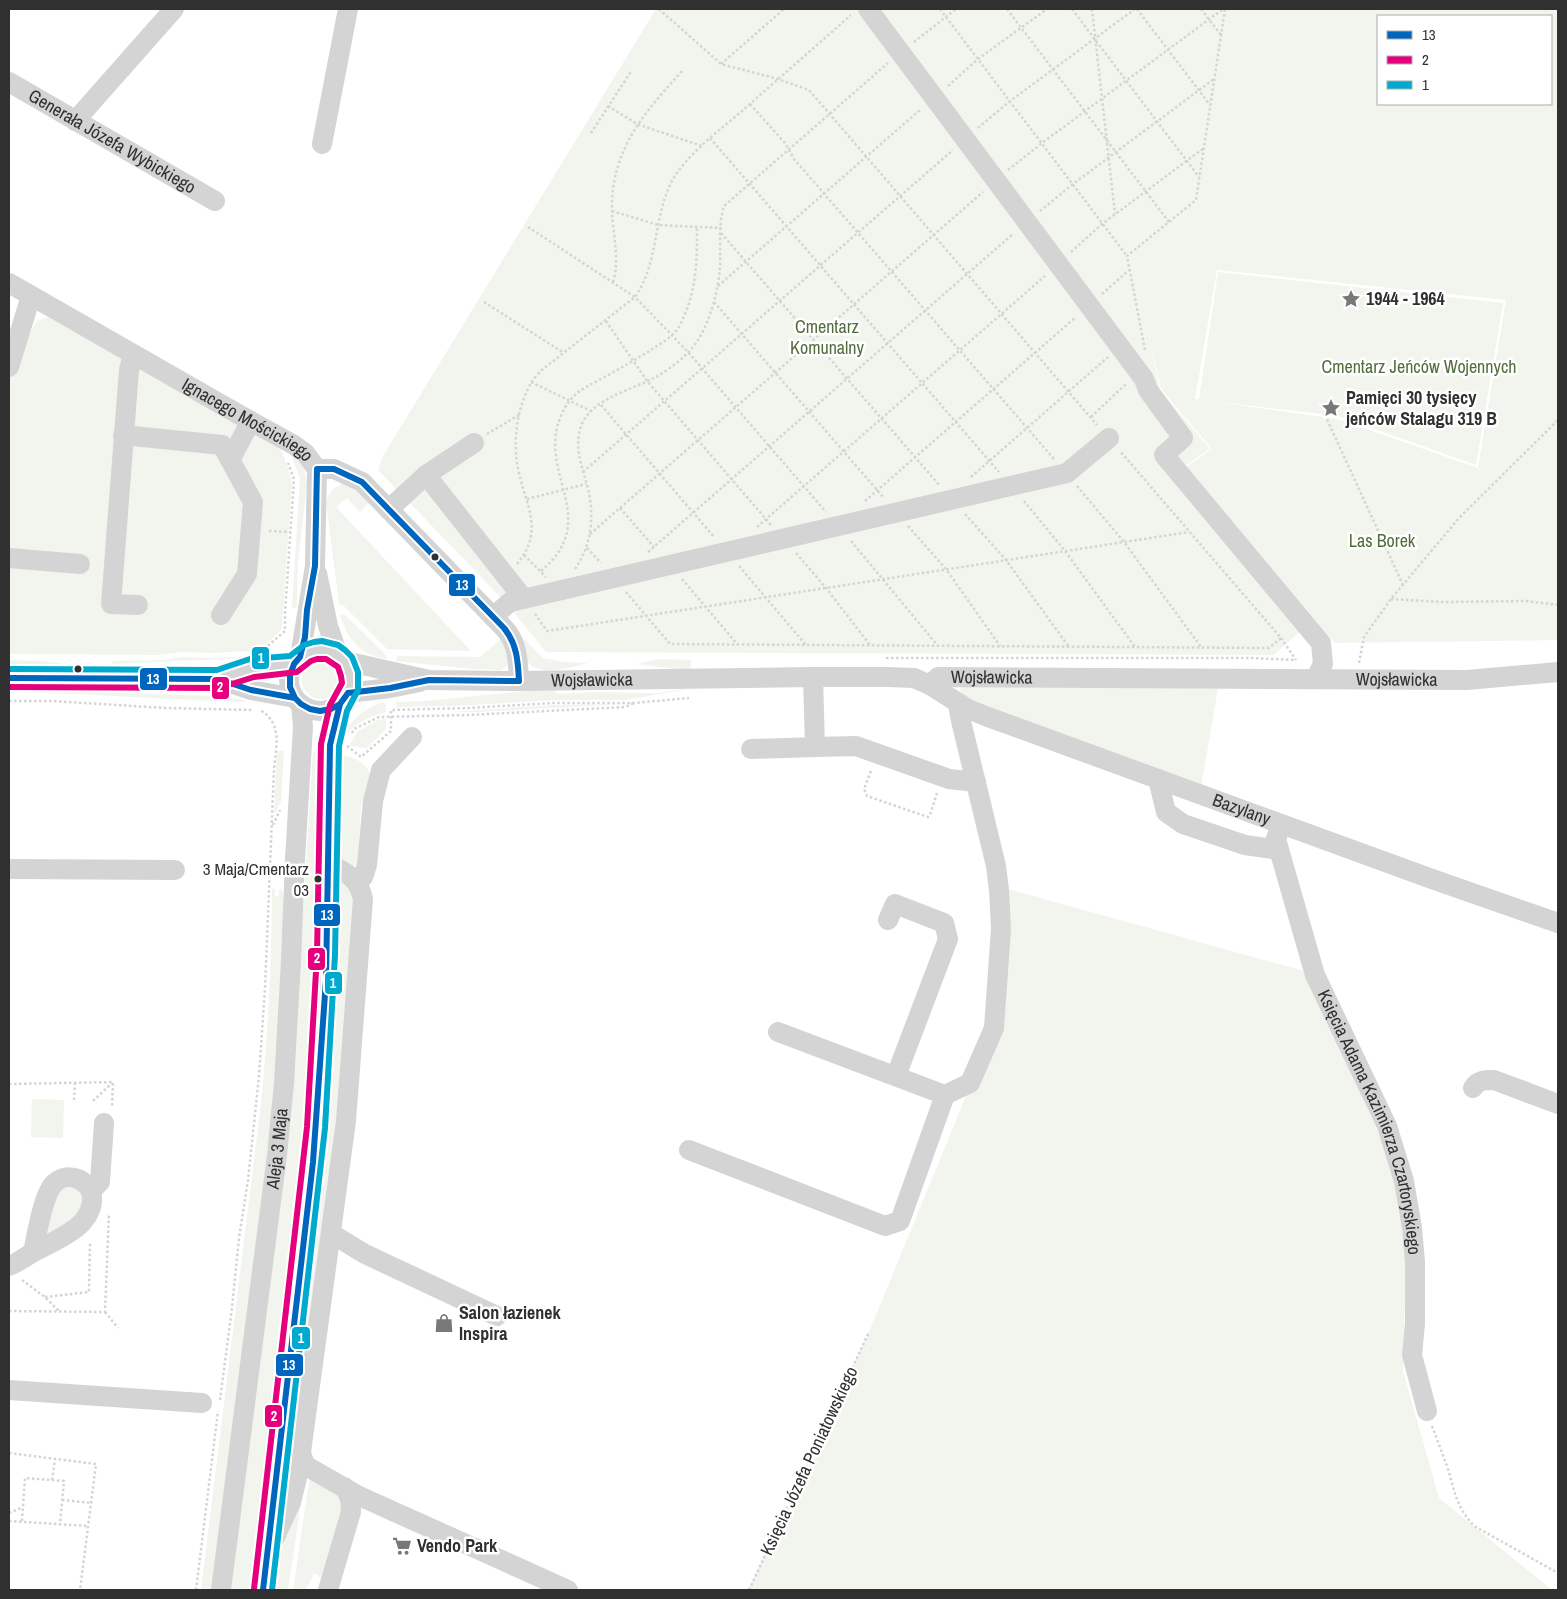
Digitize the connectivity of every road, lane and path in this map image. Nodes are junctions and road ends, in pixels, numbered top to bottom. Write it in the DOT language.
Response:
graph roads {
  1 [pos="174,9"];
  2 [pos="348,9"];
  3 [pos="784,9"];
  4 [pos="940,9"];
  5 [pos="956,9"];
  6 [pos="1007,9"];
  7 [pos="1047,9"];
  8 [pos="1072,9"];
  9 [pos="1092,9"];
  10 [pos="1136,9"];
  11 [pos="1202,9"];
  12 [pos="1224,9"];
  13 [pos="661,10"];
  14 [pos="858,10"];
  15 [pos="946,16"];
  16 [pos="1209,19"];
  17 [pos="1021,28"];
  18 [pos="1221,35"];
  19 [pos="1095,38"];
  20 [pos="1168,50"];
  21 [pos="896,57"];
  22 [pos="978,59"];
  23 [pos="721,64"];
  24 [pos="1053,69"];
  25 [pos="632,70"];
  26 [pos="683,70"];
  27 [pos="778,79"];
  28 [pos="1214,79"];
  29 [pos="1126,80"];
  30 [pos="9,82"];
  31 [pos="808,90"];
  32 [pos="1199,91"];
  33 [pos="1102,98"];
  34 [pos="1010,101"];
  35 [pos="929,102"];
  36 [pos="750,104"];
  37 [pos="608,106"];
  38 [pos="1210,106"];
  39 [pos="1085,111"];
  40 [pos="75,121"];
  41 [pos="1158,122"];
  42 [pos="637,124"];
  43 [pos="592,133"];
  44 [pos="710,138"];
  45 [pos="1107,140"];
  46 [pos="961,143"];
  47 [pos="1042,143"];
  48 [pos="322,144"];
  49 [pos="702,146"];
  50 [pos="1204,148"];
  51 [pos="789,150"];
  52 [pos="1116,152"];
  53 [pos="1109,158"];
  54 [pos="1187,161"];
  55 [pos="1199,177"];
  56 [pos="750,184"];
  57 [pos="1073,184"];
  58 [pos="991,185"];
  59 [pos="1146,192"];
  60 [pos="824,194"];
  61 [pos="214,201"];
  62 [pos="612,211"];
  63 [pos="1115,214"];
  64 [pos="1169,222"];
  65 [pos="1102,224"];
  66 [pos="658,225"];
  67 [pos="787,226"];
  68 [pos="1022,226"];
  69 [pos="528,227"];
  70 [pos="697,227"];
  71 [pos="721,228"];
  72 [pos="721,232"];
  73 [pos="858,232"];
  74 [pos="1127,256"];
  75 [pos="746,262"];
  76 [pos="820,265"];
  77 [pos="1054,268"];
  78 [pos="1129,270"];
  79 [pos="892,271"];
  80 [pos="614,282"];
  81 [pos="9,283"];
  82 [pos="717,287"];
  83 [pos="31,296"];
  84 [pos="635,297"];
  85 [pos="713,301"];
  86 [pos="780,301"];
  87 [pos="484,302"];
  88 [pos="854,304"];
  89 [pos="1085,309"];
  90 [pos="926,310"];
  91 [pos="606,321"];
  92 [pos="742,334"];
  93 [pos="672,335"];
  94 [pos="813,340"];
  95 [pos="888,343"];
  96 [pos="960,350"];
  97 [pos="688,352"];
  98 [pos="133,354"];
  99 [pos="564,354"];
  100 [pos="1146,354"];
  101 [pos="1111,355"];
  102 [pos="633,361"];
  103 [pos="9,367"];
  104 [pos="702,368"];
  105 [pos="775,373"];
  106 [pos="847,378"];
  107 [pos="1130,380"];
  108 [pos="647,381"];
  109 [pos="531,382"];
  110 [pos="922,383"];
  111 [pos="994,389"];
  112 [pos="1148,390"];
  113 [pos="570,401"];
  114 [pos="664,402"];
  115 [pos="601,404"];
  116 [pos="736,407"];
  117 [pos="591,411"];
  118 [pos="809,412"];
  119 [pos="520,414"];
  120 [pos="1325,415"];
  121 [pos="1091,417"];
  122 [pos="882,418"];
  123 [pos="1558,420"];
  124 [pos="251,421"];
  125 [pos="956,422"];
  126 [pos="1027,428"];
  127 [pos="626,434"];
  128 [pos="123,436"];
  129 [pos="1109,438"];
  130 [pos="698,440"];
  131 [pos="474,443"];
  132 [pos="769,446"];
  133 [pos="843,451"];
  134 [pos="915,457"];
  135 [pos="230,460"];
  136 [pos="989,461"];
  137 [pos="317,469"];
  138 [pos="583,472"];
  139 [pos="660,473"];
  140 [pos="1067,473"];
  141 [pos="426,476"];
  142 [pos="969,478"];
  143 [pos="731,479"];
  144 [pos="586,484"];
  145 [pos="804,486"];
  146 [pos="1011,486"];
  147 [pos="564,490"];
  148 [pos="877,490"];
  149 [pos="526,499"];
  150 [pos="952,500"];
  151 [pos="864,502"];
  152 [pos="620,508"];
  153 [pos="389,509"];
  154 [pos="693,512"];
  155 [pos="896,512"];
  156 [pos="766,519"];
  157 [pos="838,526"];
  158 [pos="753,530"];
  159 [pos="269,531"];
  160 [pos="290,532"];
  161 [pos="1190,532"];
  162 [pos="590,534"];
  163 [pos="783,539"];
  164 [pos="1124,542"];
  165 [pos="654,547"];
  166 [pos="586,548"];
  167 [pos="1065,551"];
  168 [pos="727,552"];
  169 [pos="646,553"];
  170 [pos="524,555"];
  171 [pos="9,558"];
  172 [pos="1006,560"];
  173 [pos="80,564"];
  174 [pos="670,565"];
  175 [pos="315,566"];
  176 [pos="946,569"];
  177 [pos="541,571"];
  178 [pos="507,576"];
  179 [pos="615,577"];
  180 [pos="882,579"];
  181 [pos="1403,585"];
  182 [pos="826,588"];
  183 [pos="560,590"];
  184 [pos="766,597"];
  185 [pos="524,598"];
  186 [pos="1391,599"];
  187 [pos="138,605"];
  188 [pos="1558,605"];
  189 [pos="706,606"];
  190 [pos="221,615"];
  191 [pos="645,616"];
  192 [pos="493,617"];
  193 [pos="547,631"];
  194 [pos="1281,638"];
  195 [pos="670,644"];
  196 [pos="738,644"];
  197 [pos="806,645"];
  198 [pos="870,645"];
  199 [pos="938,646"];
  200 [pos="1000,646"];
  201 [pos="1069,646"];
  202 [pos="1135,647"];
  203 [pos="1201,647"];
  204 [pos="341,658"];
  205 [pos="297,660"];
  206 [pos="1558,672"];
  207 [pos="813,677"];
  208 [pos="9,678"];
  209 [pos="1312,678"];
  210 [pos="1360,678"];
  211 [pos="218,679"];
  212 [pos="429,680"];
  213 [pos="519,681"];
  214 [pos="930,685"];
  215 [pos="344,699"];
  216 [pos="9,701"];
  217 [pos="298,701"];
  218 [pos="958,704"];
  219 [pos="391,716"];
  220 [pos="412,737"];
  221 [pos="350,738"];
  222 [pos="346,746"];
  223 [pos="815,747"];
  224 [pos="751,749"];
  225 [pos="1158,779"];
  226 [pos="976,782"];
  227 [pos="1279,831"];
  228 [pos="328,863"];
  229 [pos="9,869"];
  230 [pos="175,870"];
  231 [pos="357,882"];
  232 [pos="888,920"];
  233 [pos="1558,923"];
  234 [pos="778,1032"];
  235 [pos="896,1076"];
  236 [pos="113,1082"];
  237 [pos="75,1084"];
  238 [pos="1473,1088"];
  239 [pos="945,1095"];
  240 [pos="74,1100"];
  241 [pos="94,1101"];
  242 [pos="1558,1104"];
  243 [pos="104,1123"];
  244 [pos="689,1150"];
  245 [pos="91,1191"];
  246 [pos="332,1234"];
  247 [pos="90,1242"];
  248 [pos="33,1252"];
  249 [pos="10,1265"];
  250 [pos="45,1297"];
  251 [pos="59,1311"];
  252 [pos="105,1312"];
  253 [pos="497,1316"];
  254 [pos="118,1328"];
  255 [pos="869,1332"];
  256 [pos="9,1390"];
  257 [pos="202,1403"];
  258 [pos="1427,1411"];
  259 [pos="301,1453"];
  260 [pos="9,1454"];
  261 [pos="54,1459"];
  262 [pos="52,1480"];
  263 [pos="344,1487"];
  264 [pos="62,1500"];
  265 [pos="91,1503"];
  266 [pos="23,1507"];
  267 [pos="9,1513"];
  268 [pos="9,1520"];
  269 [pos="22,1522"];
  270 [pos="60,1524"];
  271 [pos="88,1526"];
  272 [pos="1558,1573"];
  273 [pos="264,1581"];
  274 [pos="80,1590"];
  275 [pos="196,1590"];
  276 [pos="221,1590"];
  277 [pos="328,1590"];
  278 [pos="568,1590"];
  279 [pos="749,1590"];
  1 -- 40 [label="street"];
  2 -- 48 [label="street"];
  3 -- 23 [label="path"];
  4 -- 15 [label="path"];
  5 -- 15 [label="path"];
  6 -- 17 [label="path"];
  7 -- 17 [label="path"];
  8 -- 19 [label="path"];
  9 -- 19 [label="path"];
  10 -- 19 [label="path"];
  10 -- 20 [label="path"];
  11 -- 16 [label="path"];
  12 -- 16 [label="path"];
  12 -- 18 [label="path"];
  13 -- 23 [label="path"];
  14 -- 21 [label="street"];
  14 -- 27 [label="path"];
  15 -- 21 [label="path"];
  15 -- 22 [label="path"];
  16 -- 18 [label="path"];
  16 -- 20 [label="path"];
  17 -- 22 [label="path"];
  17 -- 24 [label="path"];
  18 -- 28 [label="path"];
  19 -- 24 [label="path"];
  19 -- 29 [label="path"];
  19 -- 33 [label="path"];
  20 -- 29 [label="path"];
  20 -- 32 [label="path"];
  21 -- 35 [label="street"];
  21 -- 51 [label="path"];
  22 -- 34 [label="path"];
  22 -- 35 [label="path"];
  23 -- 27 [label="path"];
  24 -- 34 [label="path"];
  24 -- 39 [label="path"];
  25 -- 37 [label="path"];
  26 -- 42 [label="path"];
  27 -- 31 [label="path"];
  27 -- 36 [label="path"];
  28 -- 32 [label="path"];
  28 -- 38 [label="path"];
  29 -- 33 [label="path"];
  29 -- 41 [label="path"];
  30 -- 40 [label="street, Generała Józefa Wybickiego"];
  32 -- 38 [label="path"];
  32 -- 41 [label="path"];
  33 -- 39 [label="path"];
  33 -- 45 [label="path"];
  34 -- 46 [label="path"];
  34 -- 47 [label="path"];
  35 -- 46 [label="street"];
  35 -- 60 [label="path"];
  36 -- 44 [label="path"];
  36 -- 51 [label="path"];
  37 -- 42 [label="path"];
  37 -- 43 [label="path"];
  38 -- 50 [label="path"];
  39 -- 45 [label="path"];
  39 -- 47 [label="path"];
  40 -- 61 [label="street, Generała Józefa Wybickiego"];
  41 -- 52 [label="path"];
  41 -- 54 [label="path"];
  42 -- 49 [label="path"];
  42 -- 62 [label="path"];
  44 -- 49 [label="path"];
  44 -- 56 [label="path"];
  45 -- 52 [label="path"];
  45 -- 53 [label="path"];
  46 -- 58 [label="street"];
  46 -- 73 [label="path"];
  47 -- 57 [label="path"];
  47 -- 58 [label="path"];
  49 -- 66 [label="path"];
  50 -- 54 [label="path"];
  50 -- 55 [label="path"];
  51 -- 56 [label="path"];
  51 -- 60 [label="path"];
  52 -- 53 [label="path"];
  52 -- 59 [label="path"];
  53 -- 57 [label="path"];
  53 -- 63 [label="path"];
  54 -- 55 [label="path"];
  54 -- 59 [label="path"];
  55 -- 64 [label="path"];
  56 -- 67 [label="path"];
  56 -- 71 [label="path"];
  57 -- 65 [label="path"];
  57 -- 68 [label="path"];
  58 -- 68 [label="street"];
  58 -- 79 [label="path"];
  59 -- 63 [label="path"];
  59 -- 64 [label="path"];
  60 -- 67 [label="path"];
  60 -- 73 [label="path"];
  62 -- 66 [label="path"];
  62 -- 80 [label="path"];
  63 -- 65 [label="path"];
  64 -- 74 [label="path"];
  65 -- 74 [label="path"];
  65 -- 77 [label="path"];
  66 -- 70 [label="path"];
  66 -- 84 [label="path"];
  67 -- 75 [label="path"];
  67 -- 76 [label="path"];
  68 -- 77 [label="street"];
  68 -- 90 [label="path"];
  69 -- 80 [label="path"];
  70 -- 71 [label="path"];
  70 -- 93 [label="path"];
  71 -- 72 [label="path"];
  72 -- 75 [label="path"];
  72 -- 82 [label="path"];
  73 -- 76 [label="path"];
  73 -- 79 [label="path"];
  74 -- 78 [label="path"];
  75 -- 82 [label="path"];
  75 -- 86 [label="path"];
  76 -- 86 [label="path"];
  76 -- 88 [label="path"];
  77 -- 89 [label="street"];
  77 -- 96 [label="path"];
  78 -- 89 [label="path"];
  78 -- 100 [label="path"];
  79 -- 88 [label="path"];
  79 -- 90 [label="path"];
  80 -- 84 [label="path"];
  81 -- 83 [label="street, Ignacego Mościckiego"];
  82 -- 85 [label="path"];
  83 -- 98 [label="street, Ignacego Mościckiego"];
  83 -- 103 [label="street"];
  84 -- 91 [label="path"];
  84 -- 93 [label="path"];
  85 -- 92 [label="path"];
  85 -- 97 [label="path"];
  86 -- 92 [label="path"];
  86 -- 94 [label="path"];
  87 -- 99 [label="path"];
  88 -- 94 [label="path"];
  88 -- 95 [label="path"];
  89 -- 101 [label="street"];
  89 -- 111 [label="path"];
  89 -- 112 [label="street"];
  90 -- 95 [label="path"];
  90 -- 96 [label="path"];
  91 -- 99 [label="path"];
  91 -- 102 [label="path"];
  92 -- 104 [label="path"];
  92 -- 105 [label="path"];
  93 -- 97 [label="path"];
  93 -- 102 [label="path"];
  94 -- 105 [label="path"];
  94 -- 106 [label="path"];
  95 -- 106 [label="path"];
  95 -- 110 [label="path"];
  96 -- 110 [label="path"];
  96 -- 111 [label="path"];
  97 -- 104 [label="path"];
  97 -- 108 [label="path"];
  98 -- 124 [label="street, Ignacego Mościckiego"];
  98 -- 128 [label="street"];
  99 -- 109 [label="path"];
  101 -- 107 [label="street"];
  101 -- 126 [label="path"];
  102 -- 108 [label="path"];
  102 -- 113 [label="path"];
  104 -- 114 [label="path"];
  104 -- 116 [label="path"];
  105 -- 116 [label="path"];
  105 -- 118 [label="path"];
  106 -- 118 [label="path"];
  106 -- 122 [label="path"];
  107 -- 112 [label="street"];
  107 -- 121 [label="path"];
  108 -- 114 [label="path"];
  108 -- 115 [label="path"];
  109 -- 113 [label="path"];
  109 -- 119 [label="path"];
  110 -- 122 [label="path"];
  110 -- 125 [label="path"];
  111 -- 125 [label="path"];
  111 -- 126 [label="path"];
  112 -- 209 [label="street"];
  113 -- 117 [label="path"];
  113 -- 147 [label="path"];
  114 -- 127 [label="path"];
  114 -- 130 [label="path"];
  115 -- 117 [label="path"];
  115 -- 127 [label="path"];
  116 -- 130 [label="path"];
  116 -- 132 [label="path"];
  117 -- 138 [label="path"];
  118 -- 132 [label="path"];
  118 -- 133 [label="path"];
  119 -- 131 [label="path"];
  119 -- 149 [label="path"];
  120 -- 181 [label="path"];
  122 -- 133 [label="path"];
  122 -- 134 [label="path"];
  123 -- 181 [label="path"];
  124 -- 135 [label="street"];
  124 -- 137 [label="street, Ignacego Mościckiego"];
  125 -- 134 [label="path"];
  125 -- 136 [label="path"];
  126 -- 136 [label="path"];
  126 -- 140 [label="path"];
  127 -- 138 [label="path"];
  127 -- 139 [label="path"];
  128 -- 135 [label="street"];
  128 -- 187 [label="street"];
  129 -- 140 [label="street"];
  130 -- 139 [label="path"];
  130 -- 143 [label="path"];
  131 -- 141 [label="street"];
  132 -- 143 [label="path"];
  132 -- 145 [label="path"];
  133 -- 145 [label="path"];
  133 -- 148 [label="path"];
  134 -- 148 [label="path"];
  134 -- 150 [label="path"];
  135 -- 190 [label="street"];
  136 -- 142 [label="path"];
  136 -- 146 [label="path"];
  137 -- 153 [label="street, Ignacego Mościckiego"];
  137 -- 175 [label="street"];
  138 -- 144 [label="path"];
  139 -- 152 [label="path"];
  139 -- 154 [label="path"];
  140 -- 146 [label="street"];
  140 -- 164 [label="path"];
  141 -- 153 [label="street"];
  141 -- 178 [label="street"];
  143 -- 154 [label="path"];
  143 -- 156 [label="path"];
  144 -- 147 [label="path"];
  144 -- 162 [label="path"];
  145 -- 156 [label="path"];
  145 -- 157 [label="path"];
  146 -- 150 [label="street"];
  146 -- 167 [label="path"];
  147 -- 149 [label="path"];
  147 -- 177 [label="path"];
  148 -- 151 [label="path"];
  148 -- 155 [label="path"];
  149 -- 170 [label="path"];
  150 -- 155 [label="street"];
  150 -- 172 [label="path"];
  152 -- 162 [label="path"];
  152 -- 165 [label="path"];
  153 -- 192 [label="street, Ignacego Mościckiego"];
  154 -- 165 [label="path"];
  154 -- 168 [label="path"];
  155 -- 157 [label="street"];
  155 -- 176 [label="path"];
  156 -- 158 [label="path"];
  156 -- 163 [label="path"];
  157 -- 163 [label="street"];
  157 -- 180 [label="path"];
  159 -- 160 [label="path"];
  161 -- 164 [label="path"];
  162 -- 166 [label="path"];
  163 -- 168 [label="street"];
  163 -- 182 [label="path"];
  164 -- 167 [label="path"];
  164 -- 203 [label="path"];
  165 -- 169 [label="path"];
  166 -- 179 [label="path"];
  166 -- 183 [label="path"];
  167 -- 172 [label="path"];
  167 -- 202 [label="path"];
  168 -- 174 [label="street"];
  168 -- 184 [label="path"];
  170 -- 177 [label="path"];
  170 -- 178 [label="path"];
  171 -- 173 [label="street"];
  172 -- 176 [label="path"];
  172 -- 201 [label="path"];
  174 -- 179 [label="street"];
  174 -- 189 [label="path"];
  175 -- 204 [label="street"];
  175 -- 205 [label="street"];
  176 -- 180 [label="path"];
  176 -- 200 [label="path"];
  177 -- 183 [label="path"];
  178 -- 185 [label="street"];
  179 -- 183 [label="street"];
  179 -- 191 [label="path"];
  180 -- 182 [label="path"];
  180 -- 199 [label="path"];
  181 -- 186 [label="path"];
  182 -- 184 [label="path"];
  182 -- 198 [label="path"];
  183 -- 185 [label="street"];
  184 -- 189 [label="path"];
  184 -- 197 [label="path"];
  185 -- 192 [label="street"];
  186 -- 188 [label="path"];
  186 -- 210 [label="path"];
  189 -- 191 [label="path"];
  189 -- 196 [label="path"];
  191 -- 193 [label="path"];
  191 -- 195 [label="path"];
  192 -- 213 [label="street, Ignacego Mościckiego"];
  194 -- 209 [label="path"];
  204 -- 205 [label="street"];
  204 -- 212 [label="street, Wojsławicka"];
  204 -- 215 [label="street"];
  205 -- 211 [label="street"];
  205 -- 217 [label="street"];
  206 -- 210 [label="street, Wojsławicka"];
  207 -- 213 [label="street, Wojsławicka"];
  207 -- 214 [label="street, Wojsławicka"];
  207 -- 223 [label="street"];
  208 -- 211 [label="street"];
  209 -- 210 [label="street, Wojsławicka"];
  209 -- 214 [label="street, Wojsławicka"];
  211 -- 217 [label="street"];
  212 -- 213 [label="street, Wojsławicka"];
  212 -- 215 [label="street, Wojsławicka"];
  214 -- 218 [label="street, Bazylany"];
  215 -- 217 [label="street"];
  215 -- 228 [label="street, Aleja 3 Maja"];
  216 -- 275 [label="path"];
  217 -- 276 [label="street, Aleja 3 Maja"];
  218 -- 225 [label="street, Bazylany"];
  218 -- 226 [label="street"];
  219 -- 219 [label="path"];
  219 -- 221 [label="path"];
  219 -- 222 [label="path"];
  220 -- 231 [label="street"];
  223 -- 224 [label="street"];
  223 -- 226 [label="street"];
  225 -- 227 [label="street, Bazylany"];
  225 -- 227 [label="street"];
  226 -- 239 [label="street"];
  227 -- 233 [label="street, Bazylany"];
  227 -- 258 [label="street, Księcia Adama Kazimierza Czartoryskiego"];
  228 -- 231 [label="street"];
  228 -- 273 [label="street, Aleja 3 Maja"];
  229 -- 230 [label="street"];
  231 -- 246 [label="street"];
  232 -- 235 [label="street"];
  234 -- 235 [label="street"];
  235 -- 239 [label="street"];
  236 -- 241 [label="path"];
  237 -- 240 [label="path"];
  238 -- 242 [label="street"];
  239 -- 244 [label="street"];
  243 -- 245 [label="street"];
  245 -- 248 [label="street"];
  245 -- 248 [label="street"];
  246 -- 253 [label="street"];
  246 -- 259 [label="street"];
  247 -- 250 [label="path"];
  248 -- 249 [label="street"];
  249 -- 250 [label="path"];
  250 -- 251 [label="path"];
  252 -- 254 [label="path"];
  255 -- 279 [label="path, Księcia Józefa Poniatowskiego"];
  256 -- 257 [label="street"];
  258 -- 272 [label="path"];
  259 -- 263 [label="street"];
  259 -- 273 [label="street"];
  260 -- 261 [label="path"];
  261 -- 262 [label="path"];
  261 -- 265 [label="path"];
  262 -- 264 [label="path"];
  262 -- 266 [label="path"];
  263 -- 277 [label="street"];
  263 -- 278 [label="street"];
  264 -- 265 [label="path"];
  264 -- 270 [label="path"];
  265 -- 271 [label="path"];
  266 -- 267 [label="path"];
  266 -- 269 [label="path"];
  268 -- 269 [label="path"];
  269 -- 270 [label="path"];
  270 -- 271 [label="path"];
  271 -- 274 [label="path"];
}
